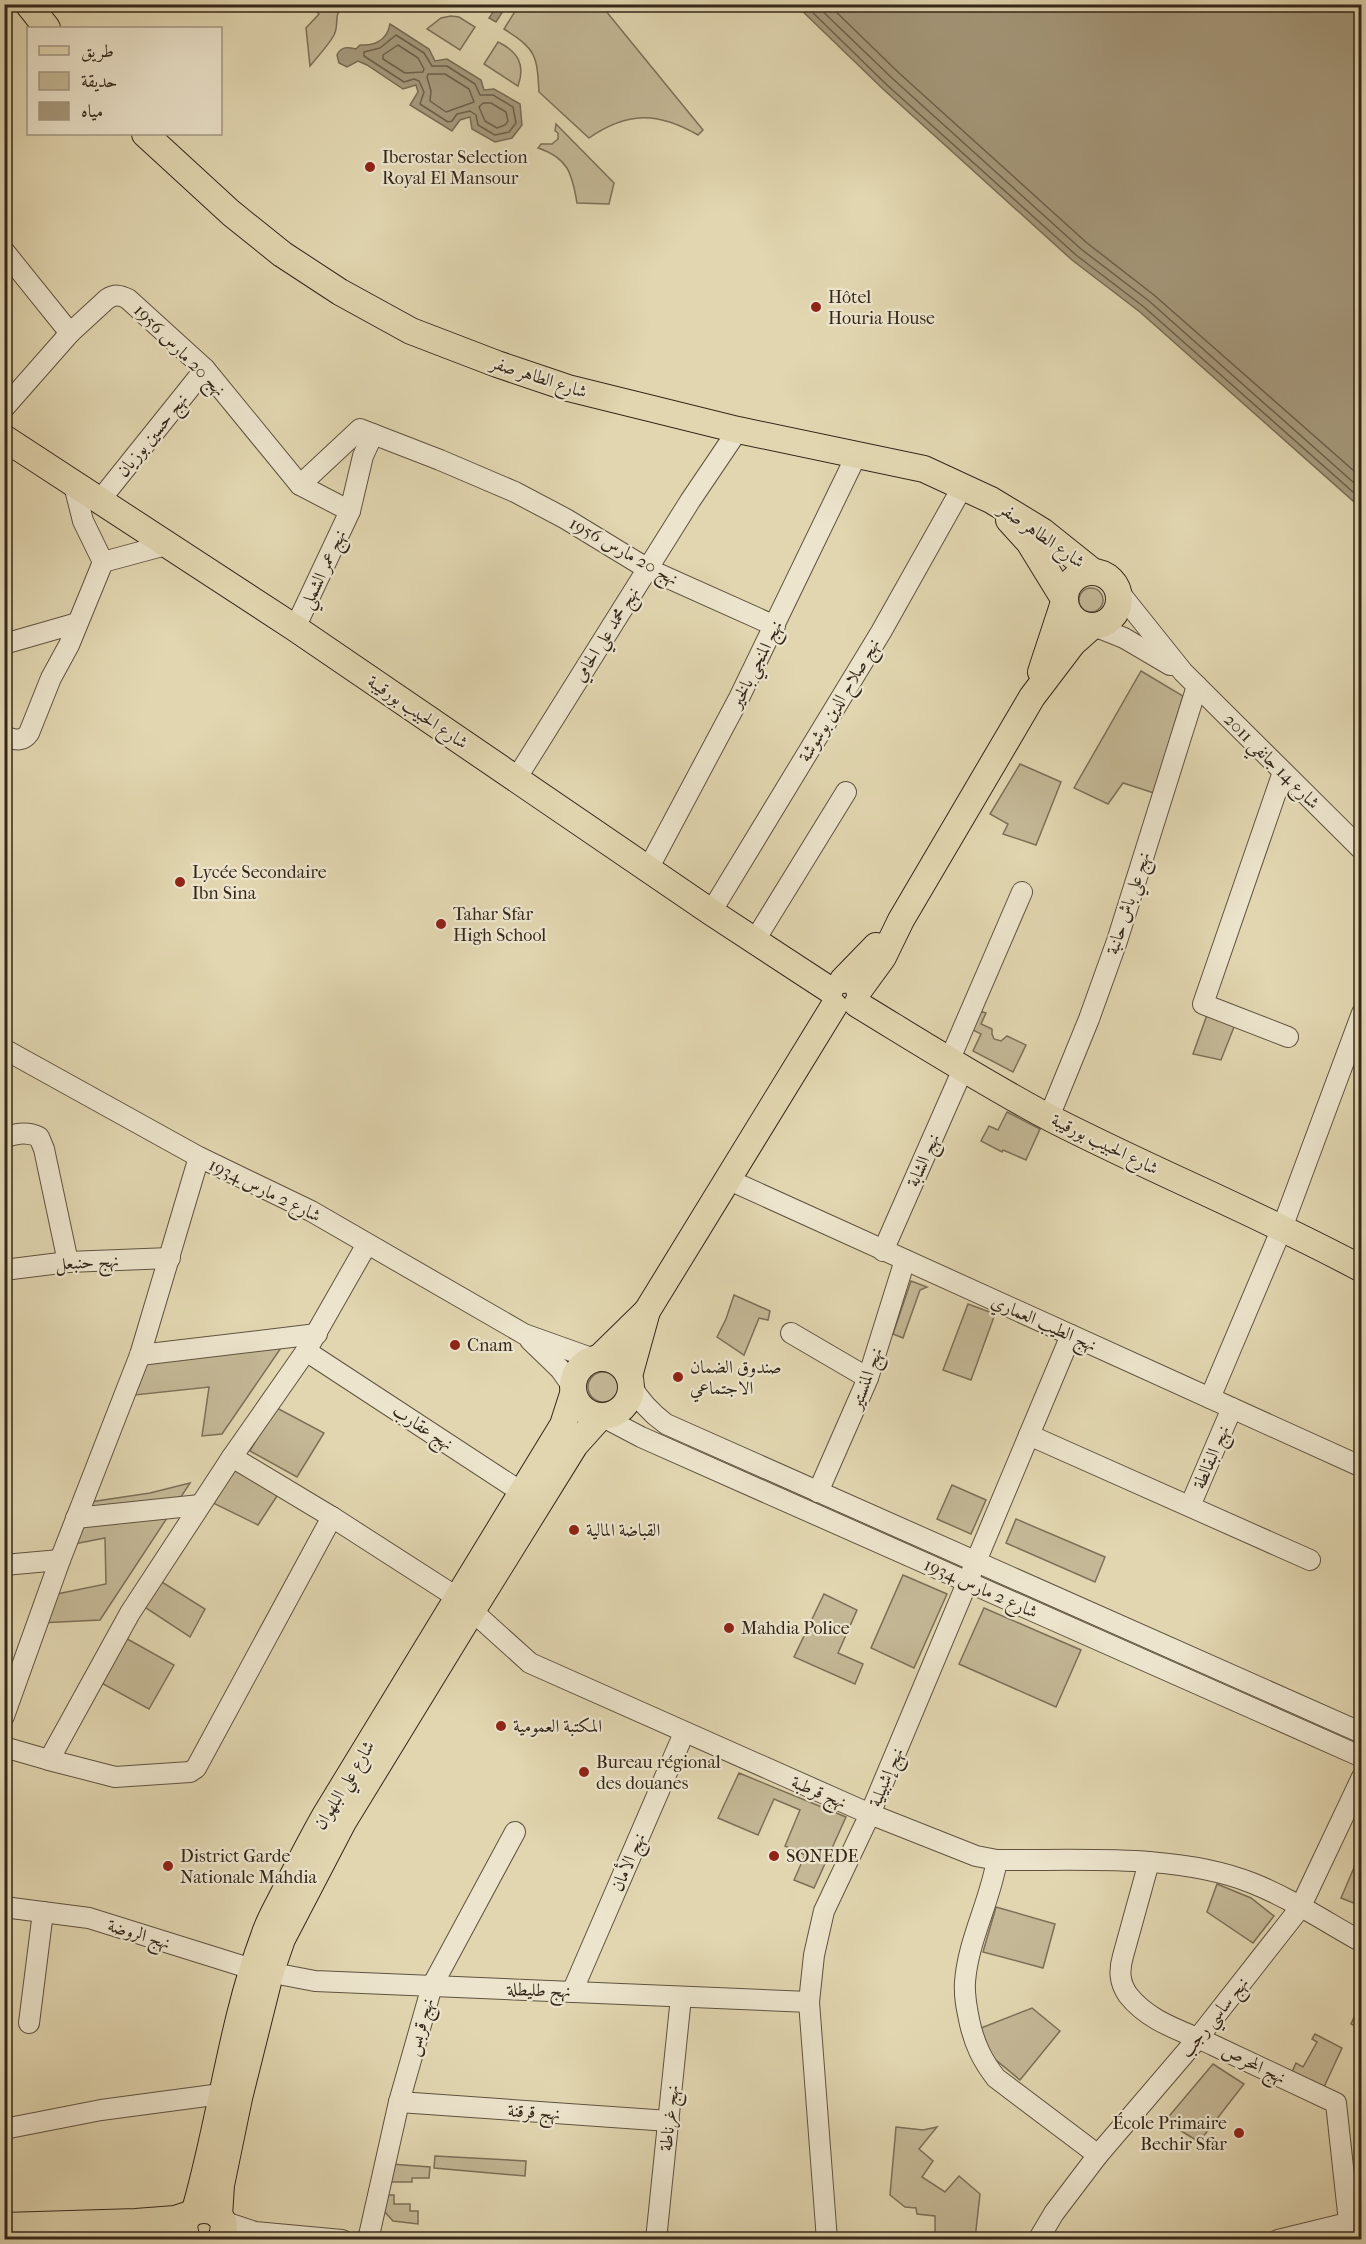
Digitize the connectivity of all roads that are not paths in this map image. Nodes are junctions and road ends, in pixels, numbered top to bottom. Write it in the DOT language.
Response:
graph roads {
  1 [pos="28,4"];
  2 [pos="46,27"];
  3 [pos="146,135"];
  4 [pos="4,251"];
  5 [pos="70,333"];
  6 [pos="205,369"];
  7 [pos="4,408"];
  8 [pos="738,430"];
  9 [pos="367,431"];
  10 [pos="4,438"];
  11 [pos="857,454"];
  12 [pos="73,481"];
  13 [pos="300,485"];
  14 [pos="963,486"];
  15 [pos="100,500"];
  16 [pos="991,500"];
  17 [pos="350,511"];
  18 [pos="166,545"];
  19 [pos="102,562"];
  20 [pos="648,569"];
  21 [pos="1092,571"];
  22 [pos="1119,592"];
  23 [pos="1064,600"];
  24 [pos="77,623"];
  25 [pos="775,626"];
  26 [pos="1093,626"];
  27 [pos="295,628"];
  28 [pos="4,644"];
  29 [pos="1183,672"];
  30 [pos="1197,686"];
  31 [pos="1032,697"];
  32 [pos="4,737"];
  33 [pos="1283,772"];
  34 [pos="516,779"];
  35 [pos="846,792"];
  36 [pos="1362,850"];
  37 [pos="648,869"];
  38 [pos="1022,892"];
  39 [pos="711,912"];
  40 [pos="755,940"];
  41 [pos="845,994"];
  42 [pos="1362,1013"];
  43 [pos="1288,1037"];
  44 [pos="4,1049"];
  45 [pos="956,1065"];
  46 [pos="1049,1117"];
  47 [pos="4,1137"];
  48 [pos="199,1157"];
  49 [pos="727,1179"];
  50 [pos="1282,1228"];
  51 [pos="367,1244"];
  52 [pos="883,1251"];
  53 [pos="170,1258"];
  54 [pos="904,1260"];
  55 [pos="68,1262"];
  56 [pos="1362,1269"];
  57 [pos="4,1270"];
  58 [pos="647,1311"];
  59 [pos="317,1334"];
  60 [pos="524,1334"];
  61 [pos="791,1334"];
  62 [pos="1071,1335"];
  63 [pos="306,1351"];
  64 [pos="140,1355"];
  65 [pos="596,1358"];
  66 [pos="868,1378"];
  67 [pos="630,1381"];
  68 [pos="573,1390"];
  69 [pos="1210,1398"];
  70 [pos="1232,1408"];
  71 [pos="602,1416"];
  72 [pos="1029,1435"];
  73 [pos="232,1457"];
  74 [pos="1362,1467"];
  75 [pos="818,1492"];
  76 [pos="530,1498"];
  77 [pos="200,1505"];
  78 [pos="1190,1506"];
  79 [pos="332,1517"];
  80 [pos="76,1518"];
  81 [pos="60,1560"];
  82 [pos="1310,1560"];
  83 [pos="975,1561"];
  84 [pos="4,1566"];
  85 [pos="967,1582"];
  86 [pos="465,1604"];
  87 [pos="6,1705"];
  88 [pos="684,1733"];
  89 [pos="1362,1733"];
  90 [pos="4,1747"];
  91 [pos="1362,1757"];
  92 [pos="49,1760"];
  93 [pos="1362,1777"];
  94 [pos="870,1814"];
  95 [pos="515,1832"];
  96 [pos="997,1860"];
  97 [pos="1149,1862"];
  98 [pos="4,1907"];
  99 [pos="1300,1908"];
  100 [pos="43,1912"];
  101 [pos="1362,1942"];
  102 [pos="261,1971"];
  103 [pos="432,1986"];
  104 [pos="572,1992"];
  105 [pos="681,1997"];
  106 [pos="809,2002"];
  107 [pos="28,2023"];
  108 [pos="1198,2038"];
  109 [pos="221,2094"];
  110 [pos="399,2102"];
  111 [pos="669,2121"];
  112 [pos="4,2129"];
  113 [pos="1098,2155"];
  114 [pos="1054,2213"];
  115 [pos="1355,2221"];
  116 [pos="4,2226"];
  117 [pos="205,2227"];
  118 [pos="342,2240"];
  119 [pos="368,2240"];
  120 [pos="657,2240"];
  121 [pos="828,2240"];
  122 [pos="1038,2240"];
  123 [pos="1051,2240"];
  124 [pos="1278,2240"];
  1 -- 2 [label="main road"];
  3 -- 8 [label="main road, شارع الطاهر صفر"];
  4 -- 5 [label="street"];
  5 -- 6 [label="street, نهج 20 مارس 1956"];
  5 -- 7 [label="street, نهج 20 مارس 1956"];
  6 -- 13 [label="street, نهج 20 مارس 1956"];
  6 -- 15 [label="street, نهج حسين بوزيان"];
  8 -- 11 [label="main road, شارع الطاهر صفر"];
  8 -- 20 [label="street, نهج محمد علي الحامي"];
  9 -- 13 [label="street"];
  9 -- 17 [label="street"];
  9 -- 20 [label="street, نهج 20 مارس 1956"];
  10 -- 12 [label="main road, شارع الحبيب بورقيبة"];
  11 -- 14 [label="main road, شارع الطاهر صفر"];
  11 -- 25 [label="street, نهج المنجي بالخير"];
  12 -- 15 [label="main road, شارع الحبيب بورقيبة"];
  12 -- 19 [label="street"];
  13 -- 17 [label="street, نهج 20 مارس 1956"];
  14 -- 16 [label="main road, شارع الطاهر صفر"];
  14 -- 39 [label="street, نهج صلاح الدين بوشوشة"];
  15 -- 18 [label="main road, شارع الحبيب بورقيبة"];
  16 -- 21 [label="main road, شارع الطاهر صفر"];
  16 -- 23 [label="main road, شارع الطاهر صفر"];
  17 -- 27 [label="street, نهج عمر الشملي"];
  18 -- 19 [label="street"];
  18 -- 27 [label="main road, شارع الحبيب بورقيبة"];
  19 -- 24 [label="street"];
  20 -- 25 [label="street, نهج 20 مارس 1956"];
  20 -- 34 [label="street, نهج محمد علي الحامي"];
  21 -- 22 [label="main road"];
  21 -- 23 [label="main road"];
  22 -- 26 [label="main road"];
  22 -- 29 [label="street, شارع 14 جانفي 2011"];
  23 -- 26 [label="main road"];
  23 -- 31 [label="main road"];
  24 -- 28 [label="street"];
  24 -- 32 [label="street"];
  25 -- 37 [label="street, نهج المنجي بالخير"];
  26 -- 29 [label="street, شارع 14 جانفي 2011"];
  26 -- 31 [label="main road"];
  27 -- 34 [label="main road, شارع الحبيب بورقيبة"];
  29 -- 30 [label="street, شارع 14 جانفي 2011"];
  30 -- 33 [label="street, شارع 14 جانفي 2011"];
  30 -- 46 [label="street, نهج علي باش حانبة"];
  31 -- 41 [label="main road"];
  33 -- 36 [label="street, شارع 14 جانفي 2011"];
  33 -- 43 [label="street"];
  34 -- 37 [label="main road, شارع الحبيب بورقيبة"];
  35 -- 40 [label="street"];
  37 -- 39 [label="main road, شارع الحبيب بورقيبة"];
  38 -- 45 [label="street, نهج الشابة"];
  39 -- 40 [label="main road, شارع الحبيب بورقيبة"];
  40 -- 41 [label="main road, شارع الحبيب بورقيبة"];
  41 -- 45 [label="main road, شارع الحبيب بورقيبة"];
  41 -- 49 [label="main road"];
  42 -- 50 [label="street"];
  44 -- 48 [label="street, شارع 2 مارس 1934"];
  45 -- 46 [label="main road, شارع الحبيب بورقيبة"];
  45 -- 52 [label="street, نهج الشابة"];
  46 -- 50 [label="main road, شارع الحبيب بورقيبة"];
  47 -- 55 [label="street"];
  48 -- 51 [label="street, شارع 2 مارس 1934"];
  48 -- 53 [label="street"];
  49 -- 52 [label="street, نهج الطيب العماري"];
  49 -- 58 [label="main road"];
  50 -- 56 [label="main road, شارع الحبيب بورقيبة"];
  50 -- 69 [label="street"];
  51 -- 59 [label="street"];
  51 -- 60 [label="street, شارع 2 مارس 1934"];
  52 -- 54 [label="street, نهج الطيب العماري"];
  53 -- 55 [label="street, نهج حنبعل"];
  53 -- 64 [label="street"];
  54 -- 62 [label="street, نهج الطيب العماري"];
  54 -- 66 [label="street, نهج المنستير"];
  55 -- 57 [label="street, نهج حنبعل"];
  58 -- 65 [label="main road"];
  58 -- 67 [label="main road"];
  59 -- 63 [label="street"];
  59 -- 64 [label="street"];
  60 -- 65 [label="street, شارع 2 مارس 1934"];
  60 -- 68 [label="street, شارع 2 مارس 1934"];
  61 -- 66 [label="street"];
  62 -- 69 [label="street, نهج الطيب العماري"];
  62 -- 72 [label="street, نهج إشبيلية"];
  63 -- 73 [label="street"];
  63 -- 76 [label="street, نهج عقارب"];
  64 -- 80 [label="street"];
  65 -- 67 [label="main road"];
  65 -- 68 [label="main road"];
  66 -- 75 [label="street, نهج المنستير"];
  67 -- 71 [label="main road"];
  67 -- 75 [label="street, شارع 2 مارس 1934"];
  68 -- 71 [label="main road"];
  68 -- 76 [label="main road, شارع علي البلهوان"];
  69 -- 70 [label="street, نهج الطيب العماري"];
  70 -- 74 [label="street, نهج الطيب العماري"];
  70 -- 78 [label="street, نهج البقالطة"];
  71 -- 76 [label="main road, شارع علي البلهوان"];
  71 -- 85 [label="street, شارع 2 مارس 1934"];
  72 -- 78 [label="street"];
  72 -- 83 [label="street, نهج إشبيلية"];
  73 -- 77 [label="street"];
  73 -- 79 [label="street, نهج قرطبة"];
  75 -- 83 [label="street, شارع 2 مارس 1934"];
  76 -- 86 [label="main road, شارع علي البلهوان"];
  77 -- 80 [label="street"];
  77 -- 92 [label="street"];
  78 -- 82 [label="street"];
  79 -- 86 [label="street, نهج قرطبة"];
  79 -- 92 [label="street"];
  80 -- 81 [label="street"];
  81 -- 84 [label="street"];
  81 -- 87 [label="street"];
  83 -- 85 [label="street, نهج إشبيلية"];
  83 -- 89 [label="street, شارع 2 مارس 1934"];
  85 -- 91 [label="street, شارع 2 مارس 1934"];
  85 -- 94 [label="street, نهج إشبيلية"];
  86 -- 88 [label="street, نهج قرطبة"];
  86 -- 102 [label="main road, شارع علي البلهوان"];
  88 -- 94 [label="street, نهج قرطبة"];
  88 -- 104 [label="street, نهج الأمان"];
  90 -- 92 [label="street"];
  93 -- 99 [label="street, نهج ساسي رجب"];
  94 -- 96 [label="street, نهج قرطبة"];
  94 -- 106 [label="street, نهج إشبيلية"];
  95 -- 103 [label="street, نهج قربس"];
  96 -- 97 [label="street, نهج قرطبة"];
  96 -- 113 [label="street"];
  97 -- 99 [label="street, نهج قرطبة"];
  97 -- 108 [label="street, نهج المحرص"];
  98 -- 100 [label="street, نهج الروضة"];
  99 -- 101 [label="street, نهج قرطبة"];
  99 -- 108 [label="street, نهج ساسي رجب"];
  100 -- 102 [label="street, نهج الروضة"];
  100 -- 107 [label="street"];
  102 -- 103 [label="street, نهج طليطلة"];
  102 -- 109 [label="main road, شارع علي البلهوان"];
  102 -- 117 [label="main road, شارع علي البلهوان"];
  103 -- 104 [label="street, نهج طليطلة"];
  103 -- 110 [label="street, نهج قربس"];
  104 -- 105 [label="street, نهج طليطلة"];
  105 -- 106 [label="street, نهج طليطلة"];
  105 -- 111 [label="street, نهج غرناطة"];
  106 -- 121 [label="street, نهج إشبيلية"];
  108 -- 113 [label="street, نهج ساسي رجب"];
  108 -- 115 [label="street, نهج المحرص"];
  109 -- 112 [label="street"];
  109 -- 117 [label="main road, شارع علي البلهوان"];
  110 -- 111 [label="street, نهج قرقنة"];
  110 -- 119 [label="street, نهج قربس"];
  111 -- 120 [label="street, نهج غرناطة"];
  113 -- 114 [label="street, نهج ساسي رجب"];
  114 -- 122 [label="street, نهج ساسي رجب"];
  114 -- 123 [label="street"];
  115 -- 124 [label="street"];
  116 -- 117 [label="main road"];
  117 -- 118 [label="street"];
}
